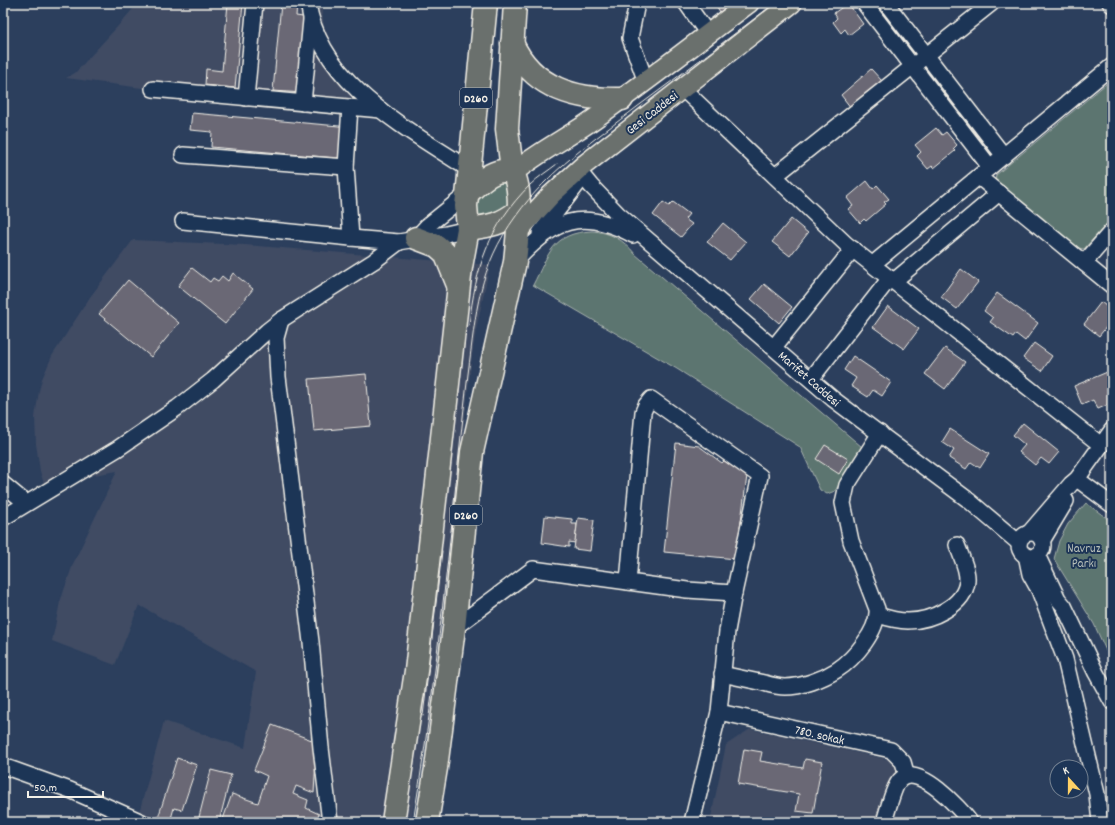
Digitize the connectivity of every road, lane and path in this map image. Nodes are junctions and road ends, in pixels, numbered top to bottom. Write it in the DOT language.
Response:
graph roads {
  1 [pos="255,3"];
  2 [pos="486,3"];
  3 [pos="515,3"];
  4 [pos="637,3"];
  5 [pos="686,3"];
  6 [pos="749,3"];
  7 [pos="792,3"];
  8 [pos="864,3"];
  9 [pos="886,3"];
  10 [pos="992,3"];
  11 [pos="1110,3"];
  12 [pos="1112,5"];
  13 [pos="310,9"];
  14 [pos="708,34"];
  15 [pos="512,43"];
  16 [pos="926,55"];
  17 [pos="912,66"];
  18 [pos="1112,66"];
  19 [pos="646,82"];
  20 [pos="682,88"];
  21 [pos="153,89"];
  22 [pos="246,98"];
  23 [pos="622,99"];
  24 [pos="303,103"];
  25 [pos="350,107"];
  26 [pos="381,110"];
  27 [pos="183,155"];
  28 [pos="1004,156"];
  29 [pos="346,167"];
  30 [pos="512,169"];
  31 [pos="470,170"];
  32 [pos="984,172"];
  33 [pos="581,174"];
  34 [pos="775,176"];
  35 [pos="468,192"];
  36 [pos="999,193"];
  37 [pos="183,221"];
  38 [pos="523,228"];
  39 [pos="468,229"];
  40 [pos="1112,231"];
  41 [pos="351,238"];
  42 [pos="407,240"];
  43 [pos="1107,246"];
  44 [pos="659,249"];
  45 [pos="853,249"];
  46 [pos="1084,263"];
  47 [pos="873,264"];
  48 [pos="892,280"];
  49 [pos="459,286"];
  50 [pos="1112,286"];
  51 [pos="280,320"];
  52 [pos="774,347"];
  53 [pos="811,379"];
  54 [pos="880,433"];
  55 [pos="1108,438"];
  56 [pos="1077,479"];
  57 [pos="3,484"];
  58 [pos="26,503"];
  59 [pos="1112,505"];
  60 [pos="3,518"];
  61 [pos="957,545"];
  62 [pos="1032,546"];
  63 [pos="628,582"];
  64 [pos="734,593"];
  65 [pos="878,614"];
  66 [pos="454,628"];
  67 [pos="722,674"];
  68 [pos="1112,702"];
  69 [pos="719,712"];
  70 [pos="3,766"];
  71 [pos="907,776"];
  72 [pos="142,822"];
  73 [pos="330,822"];
  74 [pos="393,822"];
  75 [pos="427,822"];
  76 [pos="692,822"];
  77 [pos="884,822"];
  78 [pos="970,822"];
  79 [pos="1100,822"];
  1 -- 22 [label="street"];
  2 -- 31 [label="highway, D260"];
  3 -- 15 [label="highway, D260"];
  4 -- 19 [label="street"];
  5 -- 14 [label="street"];
  6 -- 14 [label="main road, Gesi Caddesi"];
  7 -- 20 [label="main road, Gesi Caddesi"];
  8 -- 17 [label="street"];
  9 -- 16 [label="street"];
  10 -- 16 [label="street"];
  11 -- 12 [label="street"];
  13 -- 24 [label="street"];
  13 -- 26 [label="street"];
  14 -- 19 [label="main road, Gesi Caddesi"];
  15 -- 23 [label="highway"];
  15 -- 30 [label="highway, D260"];
  16 -- 17 [label="street"];
  16 -- 28 [label="street"];
  17 -- 32 [label="street"];
  17 -- 34 [label="street"];
  18 -- 28 [label="street"];
  19 -- 23 [label="main road, Gesi Caddesi"];
  20 -- 33 [label="main road, Gesi Caddesi"];
  20 -- 34 [label="street"];
  21 -- 22 [label="street"];
  22 -- 24 [label="street"];
  23 -- 30 [label="main road, Gesi Caddesi"];
  24 -- 25 [label="street"];
  25 -- 26 [label="street"];
  25 -- 29 [label="street"];
  26 -- 31 [label="street"];
  27 -- 29 [label="street"];
  28 -- 32 [label="street"];
  29 -- 41 [label="street"];
  30 -- 35 [label="highway"];
  30 -- 38 [label="highway"];
  31 -- 35 [label="highway, D260"];
  32 -- 36 [label="street"];
  32 -- 47 [label="street"];
  33 -- 38 [label="main road, Gesi Caddesi"];
  33 -- 44 [label="street"];
  34 -- 45 [label="street"];
  35 -- 39 [label="highway"];
  35 -- 42 [label="street"];
  36 -- 46 [label="street"];
  36 -- 48 [label="street"];
  37 -- 41 [label="street"];
  38 -- 39 [label="highway"];
  38 -- 44 [label="street"];
  38 -- 66 [label="highway, D260"];
  39 -- 42 [label="street"];
  39 -- 49 [label="highway, D260"];
  40 -- 43 [label="street"];
  41 -- 42 [label="street"];
  42 -- 49 [label="highway"];
  42 -- 51 [label="street"];
  43 -- 46 [label="street"];
  44 -- 52 [label="street, Marifet Caddesi"];
  45 -- 47 [label="street"];
  45 -- 52 [label="street"];
  46 -- 50 [label="street"];
  47 -- 48 [label="street"];
  48 -- 53 [label="street"];
  48 -- 55 [label="street"];
  49 -- 74 [label="highway, D260"];
  51 -- 58 [label="street"];
  51 -- 73 [label="street"];
  52 -- 53 [label="street, Marifet Caddesi"];
  53 -- 54 [label="street, Marifet Caddesi"];
  54 -- 62 [label="street, Marifet Caddesi"];
  54 -- 65 [label="street"];
  55 -- 56 [label="street"];
  56 -- 59 [label="street"];
  56 -- 62 [label="street"];
  57 -- 58 [label="street"];
  58 -- 60 [label="street"];
  61 -- 65 [label="street"];
  62 -- 68 [label="street"];
  62 -- 79 [label="street"];
  63 -- 64 [label="street"];
  63 -- 64 [label="street"];
  63 -- 66 [label="street"];
  64 -- 67 [label="street"];
  65 -- 67 [label="street"];
  66 -- 75 [label="highway, D260"];
  67 -- 69 [label="street"];
  69 -- 71 [label="street, 780. sokak"];
  69 -- 76 [label="street"];
  70 -- 72 [label="street"];
  71 -- 77 [label="street"];
  71 -- 78 [label="street"];
}
